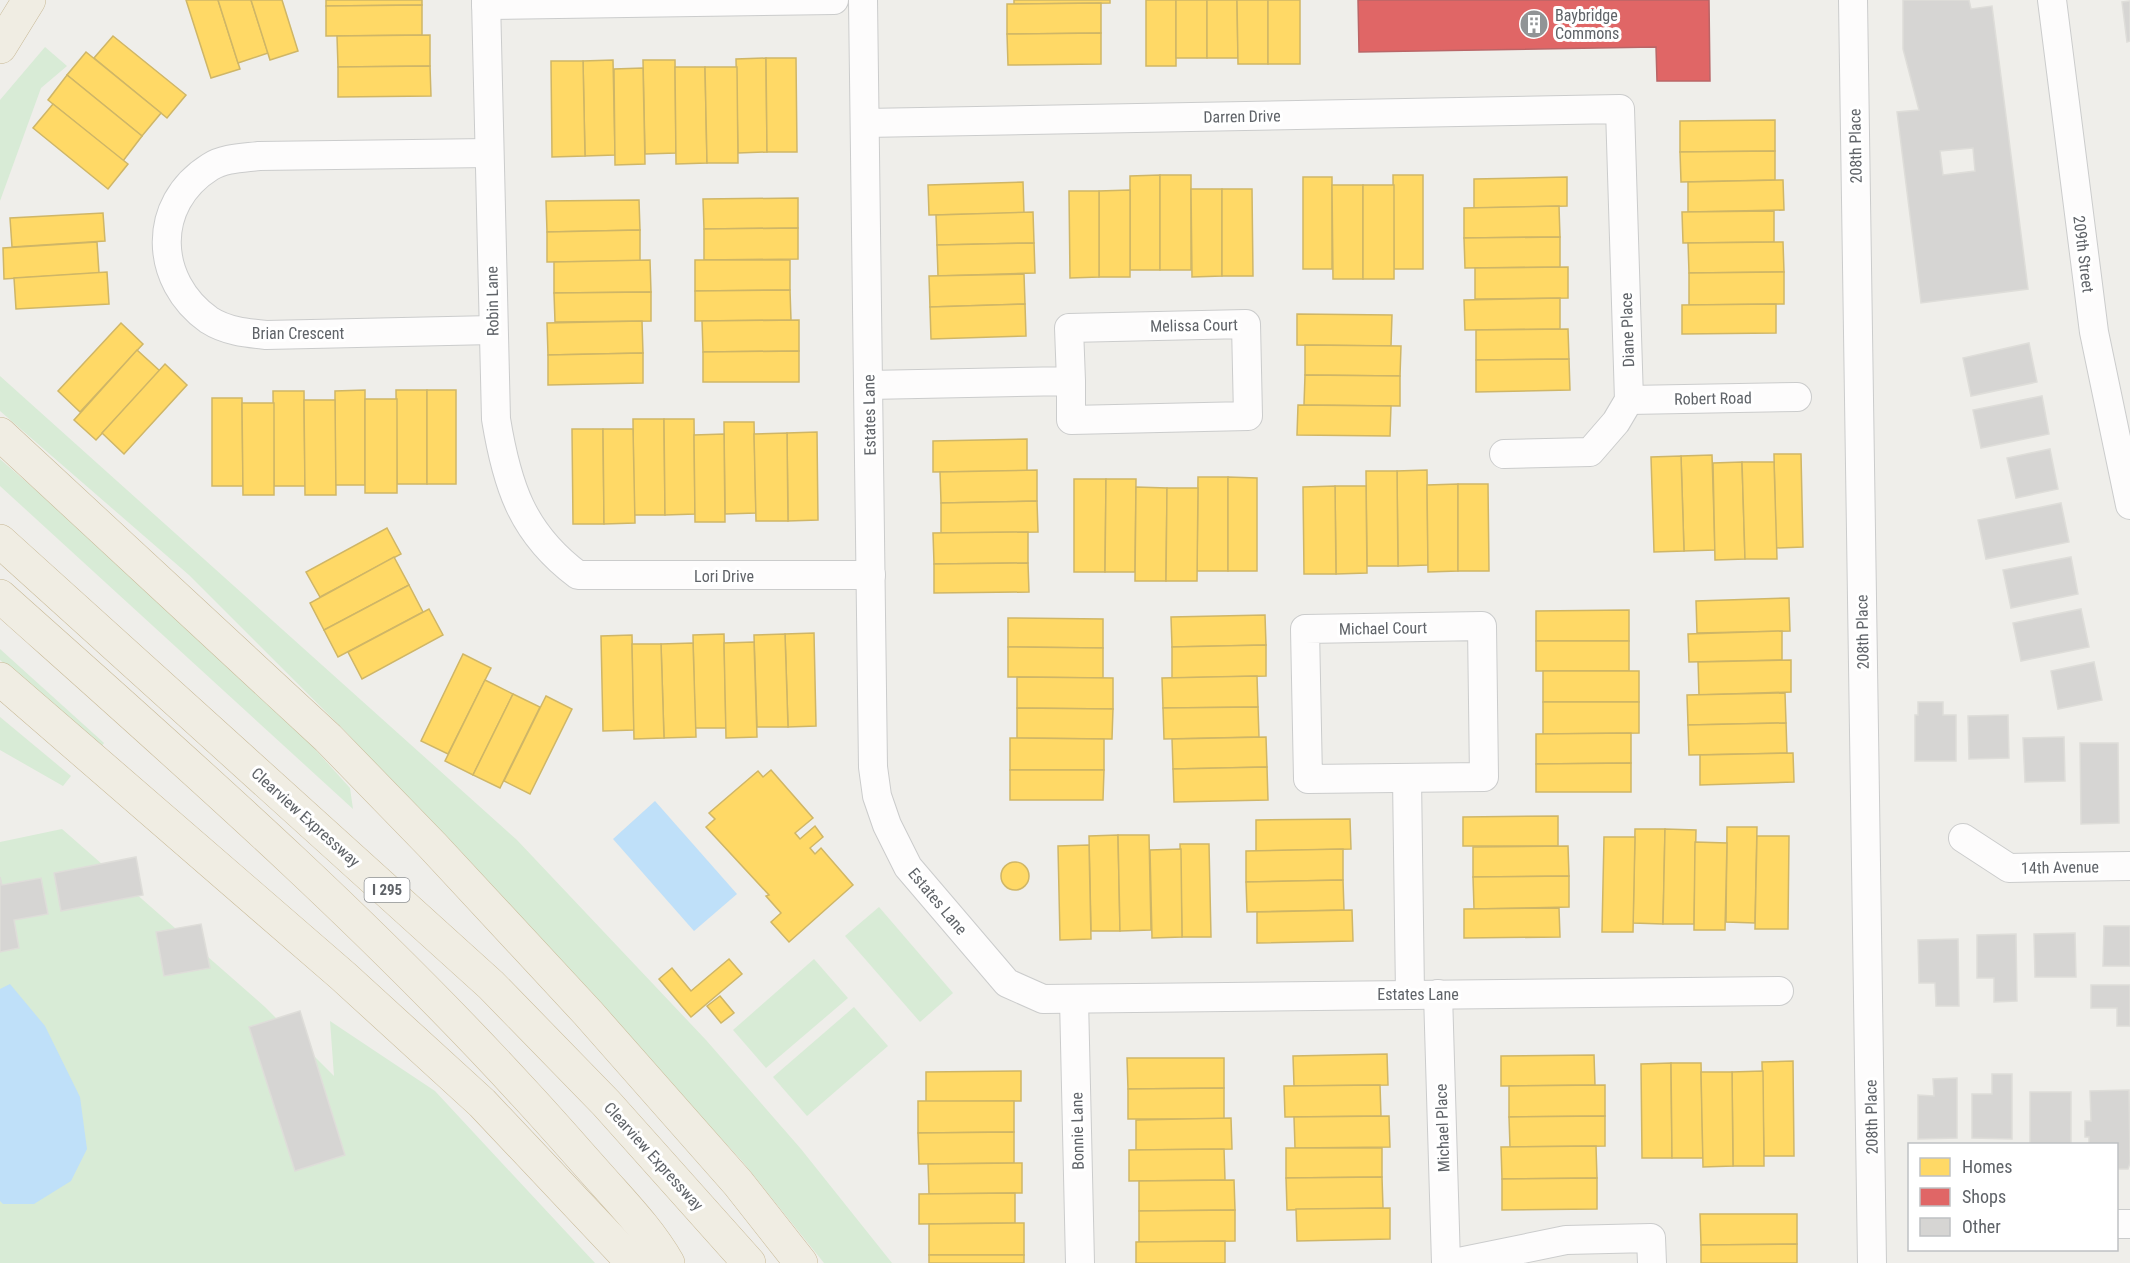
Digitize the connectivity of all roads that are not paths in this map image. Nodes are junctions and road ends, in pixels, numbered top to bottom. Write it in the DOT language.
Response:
graph roads {
  1 [pos="29,0"];
  2 [pos="834,0"];
  3 [pos="863,0"];
  4 [pos="1853,0"];
  5 [pos="2052,0"];
  6 [pos="486,3"];
  7 [pos="0,47"];
  8 [pos="1620,109"];
  9 [pos="865,123"];
  10 [pos="489,153"];
  11 [pos="493,330"];
  12 [pos="1071,381"];
  13 [pos="868,385"];
  14 [pos="1797,397"];
  15 [pos="1629,400"];
  16 [pos="6,443"];
  17 [pos="1504,454"];
  18 [pos="2130,505"];
  19 [pos="0,541"];
  20 [pos="578,575"];
  21 [pos="871,575"];
  22 [pos="0,596"];
  23 [pos="0,679"];
  24 [pos="1407,778"];
  25 [pos="1963,838"];
  26 [pos="2130,866"];
  27 [pos="1779,991"];
  28 [pos="1424,994"];
  29 [pos="1074,999"];
  30 [pos="1567,1251"];
  31 [pos="633,1263"];
  32 [pos="668,1263"];
  33 [pos="749,1263"];
  34 [pos="801,1263"];
  35 [pos="1080,1263"];
  36 [pos="1446,1263"];
  37 [pos="1454,1263"];
  38 [pos="1652,1263"];
  39 [pos="1872,1263"];
  1 -- 7 [label="highway"];
  2 -- 6 [label="street"];
  3 -- 9 [label="street, Estates Lane"];
  4 -- 39 [label="street, 208th Place"];
  5 -- 18 [label="street, 209th Street"];
  6 -- 10 [label="street, Robin Lane"];
  8 -- 9 [label="street, Darren Drive"];
  8 -- 15 [label="street, Diane Place"];
  9 -- 13 [label="street, Estates Lane"];
  10 -- 11 [label="street, Robin Lane"];
  10 -- 11 [label="street, Brian Crescent"];
  11 -- 20 [label="street, Robin Lane"];
  12 -- 12 [label="street, Melissa Court"];
  12 -- 13 [label="street"];
  13 -- 21 [label="street, Estates Lane"];
  14 -- 15 [label="street, Robert Road"];
  15 -- 17 [label="street"];
  16 -- 34 [label="highway"];
  19 -- 33 [label="highway, Clearview Expressway / I 295"];
  20 -- 21 [label="street, Lori Drive"];
  21 -- 29 [label="street, Estates Lane"];
  22 -- 32 [label="highway, I 295"];
  23 -- 31 [label="highway"];
  24 -- 24 [label="street, Michael Court"];
  24 -- 28 [label="street"];
  25 -- 26 [label="street, 14th Avenue"];
  27 -- 28 [label="street, Estates Lane"];
  28 -- 29 [label="street, Estates Lane"];
  28 -- 36 [label="street, Michael Place"];
  29 -- 35 [label="street, Bonnie Lane"];
  30 -- 37 [label="street"];
  30 -- 38 [label="street"];
}
